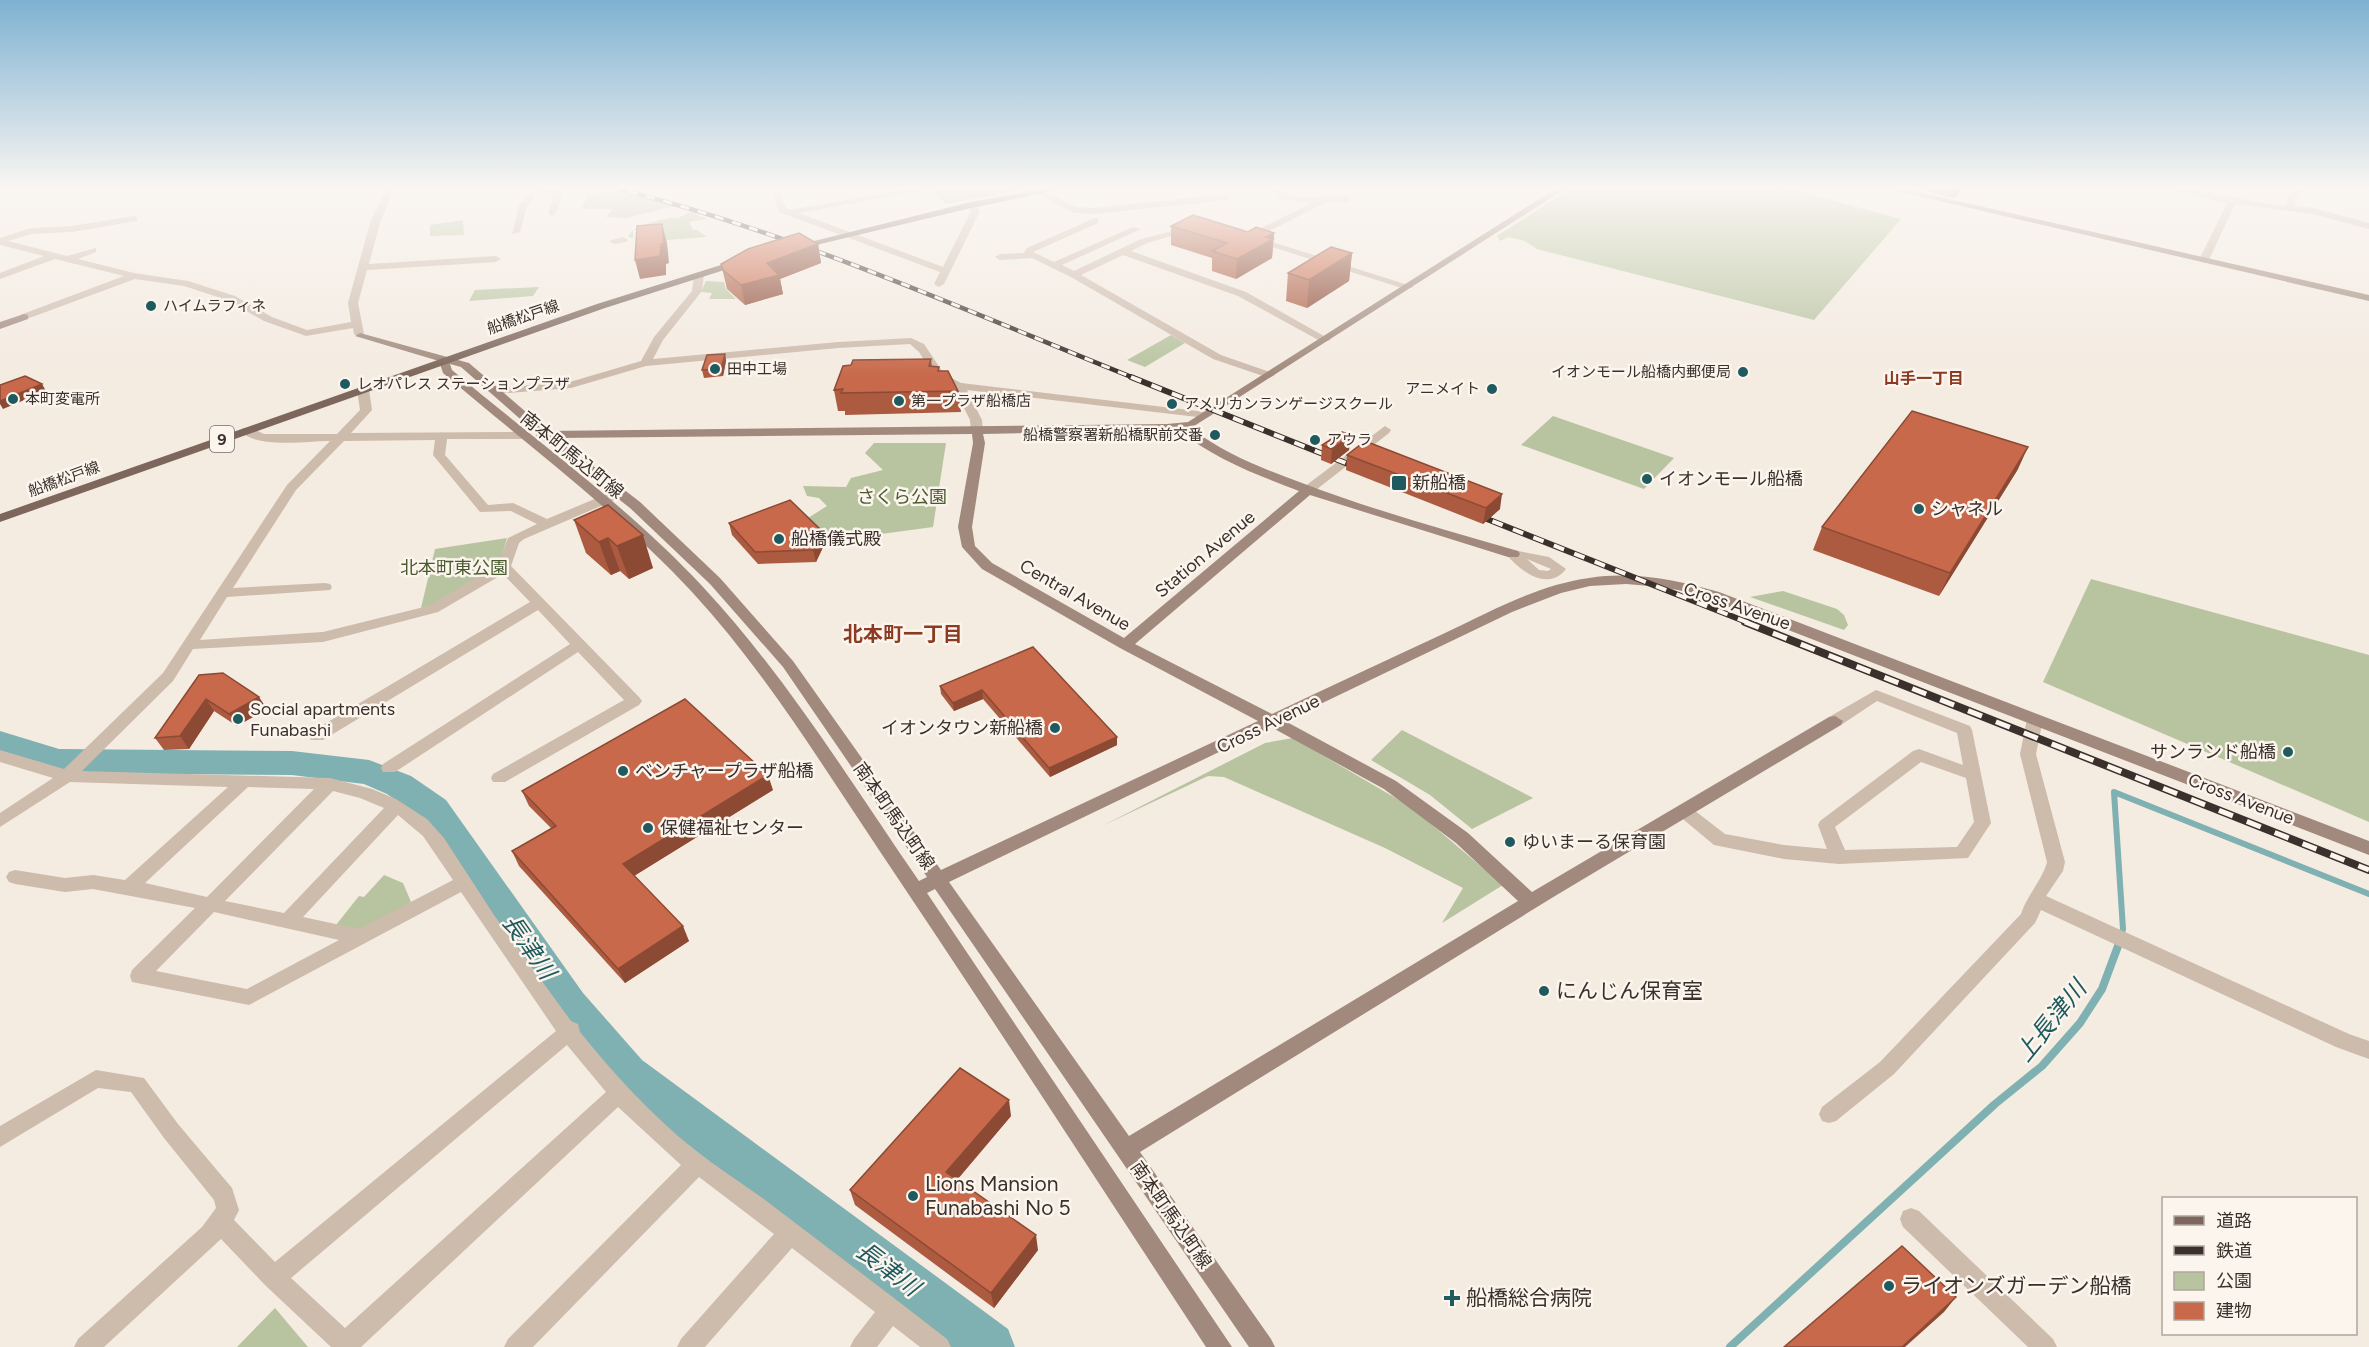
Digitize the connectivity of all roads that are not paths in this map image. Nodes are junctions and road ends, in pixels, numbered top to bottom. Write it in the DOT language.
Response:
graph roads {
  1 [pos="30,250"];
  2 [pos="93,250"];
  3 [pos="366,250"];
  4 [pos="888,250"];
  5 [pos="957,250"];
  6 [pos="1030,250"];
  7 [pos="1089,250"];
  8 [pos="1287,250"];
  9 [pos="1467,250"];
  10 [pos="2160,250"];
  11 [pos="2209,250"];
  12 [pos="1122,251"];
  13 [pos="53,256"];
  14 [pos="1030,256"];
  15 [pos="1000,258"];
  16 [pos="496,259"];
  17 [pos="66,260"];
  18 [pos="751,260"];
  19 [pos="2204,260"];
  20 [pos="1052,266"];
  21 [pos="363,267"];
  22 [pos="946,271"];
  23 [pos="699,275"];
  24 [pos="1074,275"];
  25 [pos="0,276"];
  26 [pos="134,276"];
  27 [pos="939,284"];
  28 [pos="1409,287"];
  29 [pos="2369,298"];
  30 [pos="356,324"];
  31 [pos="0,326"];
  32 [pos="1326,340"];
  33 [pos="444,361"];
  34 [pos="645,363"];
  35 [pos="1269,375"];
  36 [pos="959,386"];
  37 [pos="363,390"];
  38 [pos="494,391"];
  39 [pos="1206,415"];
  40 [pos="1182,427"];
  41 [pos="1385,430"];
  42 [pos="247,431"];
  43 [pos="977,431"];
  44 [pos="441,435"];
  45 [pos="522,435"];
  46 [pos="545,435"];
  47 [pos="342,436"];
  48 [pos="1308,490"];
  49 [pos="620,493"];
  50 [pos="603,500"];
  51 [pos="0,518"];
  52 [pos="545,523"];
  53 [pos="1514,554"];
  54 [pos="504,567"];
  55 [pos="715,581"];
  56 [pos="325,587"];
  57 [pos="697,589"];
  58 [pos="223,593"];
  59 [pos="539,603"];
  60 [pos="190,645"];
  61 [pos="579,645"];
  62 [pos="1125,645"];
  63 [pos="788,664"];
  64 [pos="766,672"];
  65 [pos="2035,719"];
  66 [pos="1274,721"];
  67 [pos="317,735"];
  68 [pos="0,756"];
  69 [pos="388,768"];
  70 [pos="70,773"];
  71 [pos="1974,775"];
  72 [pos="499,778"];
  73 [pos="245,781"];
  74 [pos="330,784"];
  75 [pos="395,807"];
  76 [pos="1684,811"];
  77 [pos="0,821"];
  78 [pos="2369,848"];
  79 [pos="1839,857"];
  80 [pos="15,877"];
  81 [pos="938,879"];
  82 [pos="463,883"];
  83 [pos="129,887"];
  84 [pos="916,890"];
  85 [pos="2035,899"];
  86 [pos="1532,903"];
  87 [pos="211,904"];
  88 [pos="289,920"];
  89 [pos="360,937"];
  90 [pos="570,1031"];
  91 [pos="2369,1050"];
  92 [pos="619,1093"];
  93 [pos="1829,1114"];
  94 [pos="0,1137"];
  95 [pos="1126,1149"];
  96 [pos="695,1166"];
  97 [pos="1911,1219"];
  98 [pos="221,1223"];
  99 [pos="790,1233"];
  100 [pos="274,1278"];
  101 [pos="892,1310"];
  102 [pos="347,1345"];
  103 [pos="86,1347"];
  104 [pos="516,1347"];
  105 [pos="689,1347"];
  106 [pos="862,1347"];
  107 [pos="939,1347"];
  108 [pos="1220,1347"];
  109 [pos="1263,1347"];
  110 [pos="2045,1347"];
  1 -- 13 [label="street"];
  2 -- 17 [label="street"];
  3 -- 21 [label="street"];
  4 -- 22 [label="street"];
  5 -- 22 [label="street"];
  6 -- 14 [label="street"];
  7 -- 20 [label="street"];
  8 -- 28 [label="street"];
  9 -- 28 [label="street"];
  10 -- 19 [label="street"];
  11 -- 19 [label="street"];
  12 -- 24 [label="street"];
  12 -- 32 [label="street"];
  13 -- 17 [label="street"];
  13 -- 25 [label="street"];
  14 -- 15 [label="street"];
  14 -- 20 [label="street"];
  16 -- 21 [label="street"];
  17 -- 26 [label="street"];
  18 -- 23 [label="main road, 船橋松戸線 / 9"];
  19 -- 29 [label="street"];
  20 -- 24 [label="street"];
  21 -- 30 [label="street"];
  22 -- 27 [label="street"];
  23 -- 33 [label="main road, 船橋松戸線 / 9"];
  23 -- 34 [label="street"];
  24 -- 35 [label="street"];
  26 -- 30 [label="street"];
  26 -- 31 [label="street"];
  28 -- 32 [label="street"];
  30 -- 33 [label="street, 南本町馬込町線"];
  32 -- 35 [label="street"];
  33 -- 37 [label="main road, 船橋松戸線 / 9"];
  33 -- 38 [label="street, 南本町馬込町線"];
  33 -- 45 [label="street, 南本町馬込町線"];
  34 -- 36 [label="street"];
  34 -- 38 [label="street"];
  35 -- 39 [label="street"];
  36 -- 39 [label="street"];
  36 -- 43 [label="street"];
  37 -- 42 [label="main road, 船橋松戸線 / 9"];
  37 -- 47 [label="street"];
  38 -- 46 [label="street, 南本町馬込町線"];
  39 -- 40 [label="street"];
  40 -- 43 [label="street"];
  40 -- 48 [label="street"];
  41 -- 48 [label="street"];
  42 -- 47 [label="street"];
  42 -- 51 [label="main road, 船橋松戸線 / 9"];
  43 -- 46 [label="street"];
  43 -- 62 [label="street, Central Avenue"];
  44 -- 45 [label="street"];
  44 -- 47 [label="street"];
  44 -- 52 [label="street"];
  45 -- 46 [label="street"];
  45 -- 50 [label="street, 南本町馬込町線"];
  46 -- 49 [label="street, 南本町馬込町線"];
  47 -- 58 [label="street"];
  48 -- 53 [label="street"];
  48 -- 62 [label="street, Station Avenue"];
  49 -- 50 [label="street"];
  49 -- 55 [label="street, 南本町馬込町線"];
  50 -- 52 [label="street"];
  50 -- 57 [label="street, 南本町馬込町線"];
  52 -- 54 [label="street"];
  54 -- 59 [label="street"];
  54 -- 60 [label="street"];
  55 -- 57 [label="street"];
  55 -- 63 [label="street, 南本町馬込町線"];
  56 -- 58 [label="street"];
  57 -- 64 [label="street, 南本町馬込町線"];
  58 -- 60 [label="street"];
  59 -- 61 [label="street"];
  59 -- 67 [label="street"];
  60 -- 70 [label="street"];
  61 -- 69 [label="street"];
  61 -- 72 [label="street"];
  62 -- 66 [label="street, Central Avenue"];
  63 -- 64 [label="street"];
  63 -- 81 [label="street, 南本町馬込町線"];
  64 -- 84 [label="street, 南本町馬込町線"];
  65 -- 66 [label="street, Cross Avenue"];
  65 -- 78 [label="street, Cross Avenue"];
  65 -- 85 [label="street"];
  66 -- 81 [label="street, Cross Avenue"];
  66 -- 86 [label="street, Central Avenue"];
  68 -- 70 [label="street"];
  70 -- 73 [label="street"];
  70 -- 77 [label="street"];
  71 -- 76 [label="street"];
  71 -- 79 [label="street"];
  71 -- 79 [label="street"];
  73 -- 74 [label="street"];
  73 -- 83 [label="street"];
  74 -- 75 [label="street"];
  74 -- 87 [label="street"];
  75 -- 82 [label="street"];
  75 -- 88 [label="street"];
  76 -- 79 [label="street"];
  76 -- 86 [label="street"];
  80 -- 83 [label="street"];
  81 -- 84 [label="street, Cross Avenue"];
  81 -- 95 [label="street, 南本町馬込町線"];
  82 -- 89 [label="street"];
  82 -- 90 [label="street"];
  83 -- 87 [label="street"];
  84 -- 108 [label="street, 南本町馬込町線"];
  85 -- 91 [label="street"];
  85 -- 93 [label="street"];
  86 -- 95 [label="street"];
  87 -- 88 [label="street"];
  87 -- 89 [label="street"];
  88 -- 89 [label="street"];
  90 -- 92 [label="street"];
  90 -- 100 [label="street"];
  92 -- 96 [label="street"];
  92 -- 102 [label="street"];
  94 -- 98 [label="street"];
  95 -- 109 [label="street, 南本町馬込町線"];
  96 -- 99 [label="street"];
  96 -- 104 [label="street"];
  97 -- 110 [label="street"];
  98 -- 100 [label="street"];
  98 -- 103 [label="street"];
  99 -- 101 [label="street"];
  99 -- 105 [label="street"];
  100 -- 102 [label="street"];
  101 -- 106 [label="street"];
  101 -- 107 [label="street"];
}
